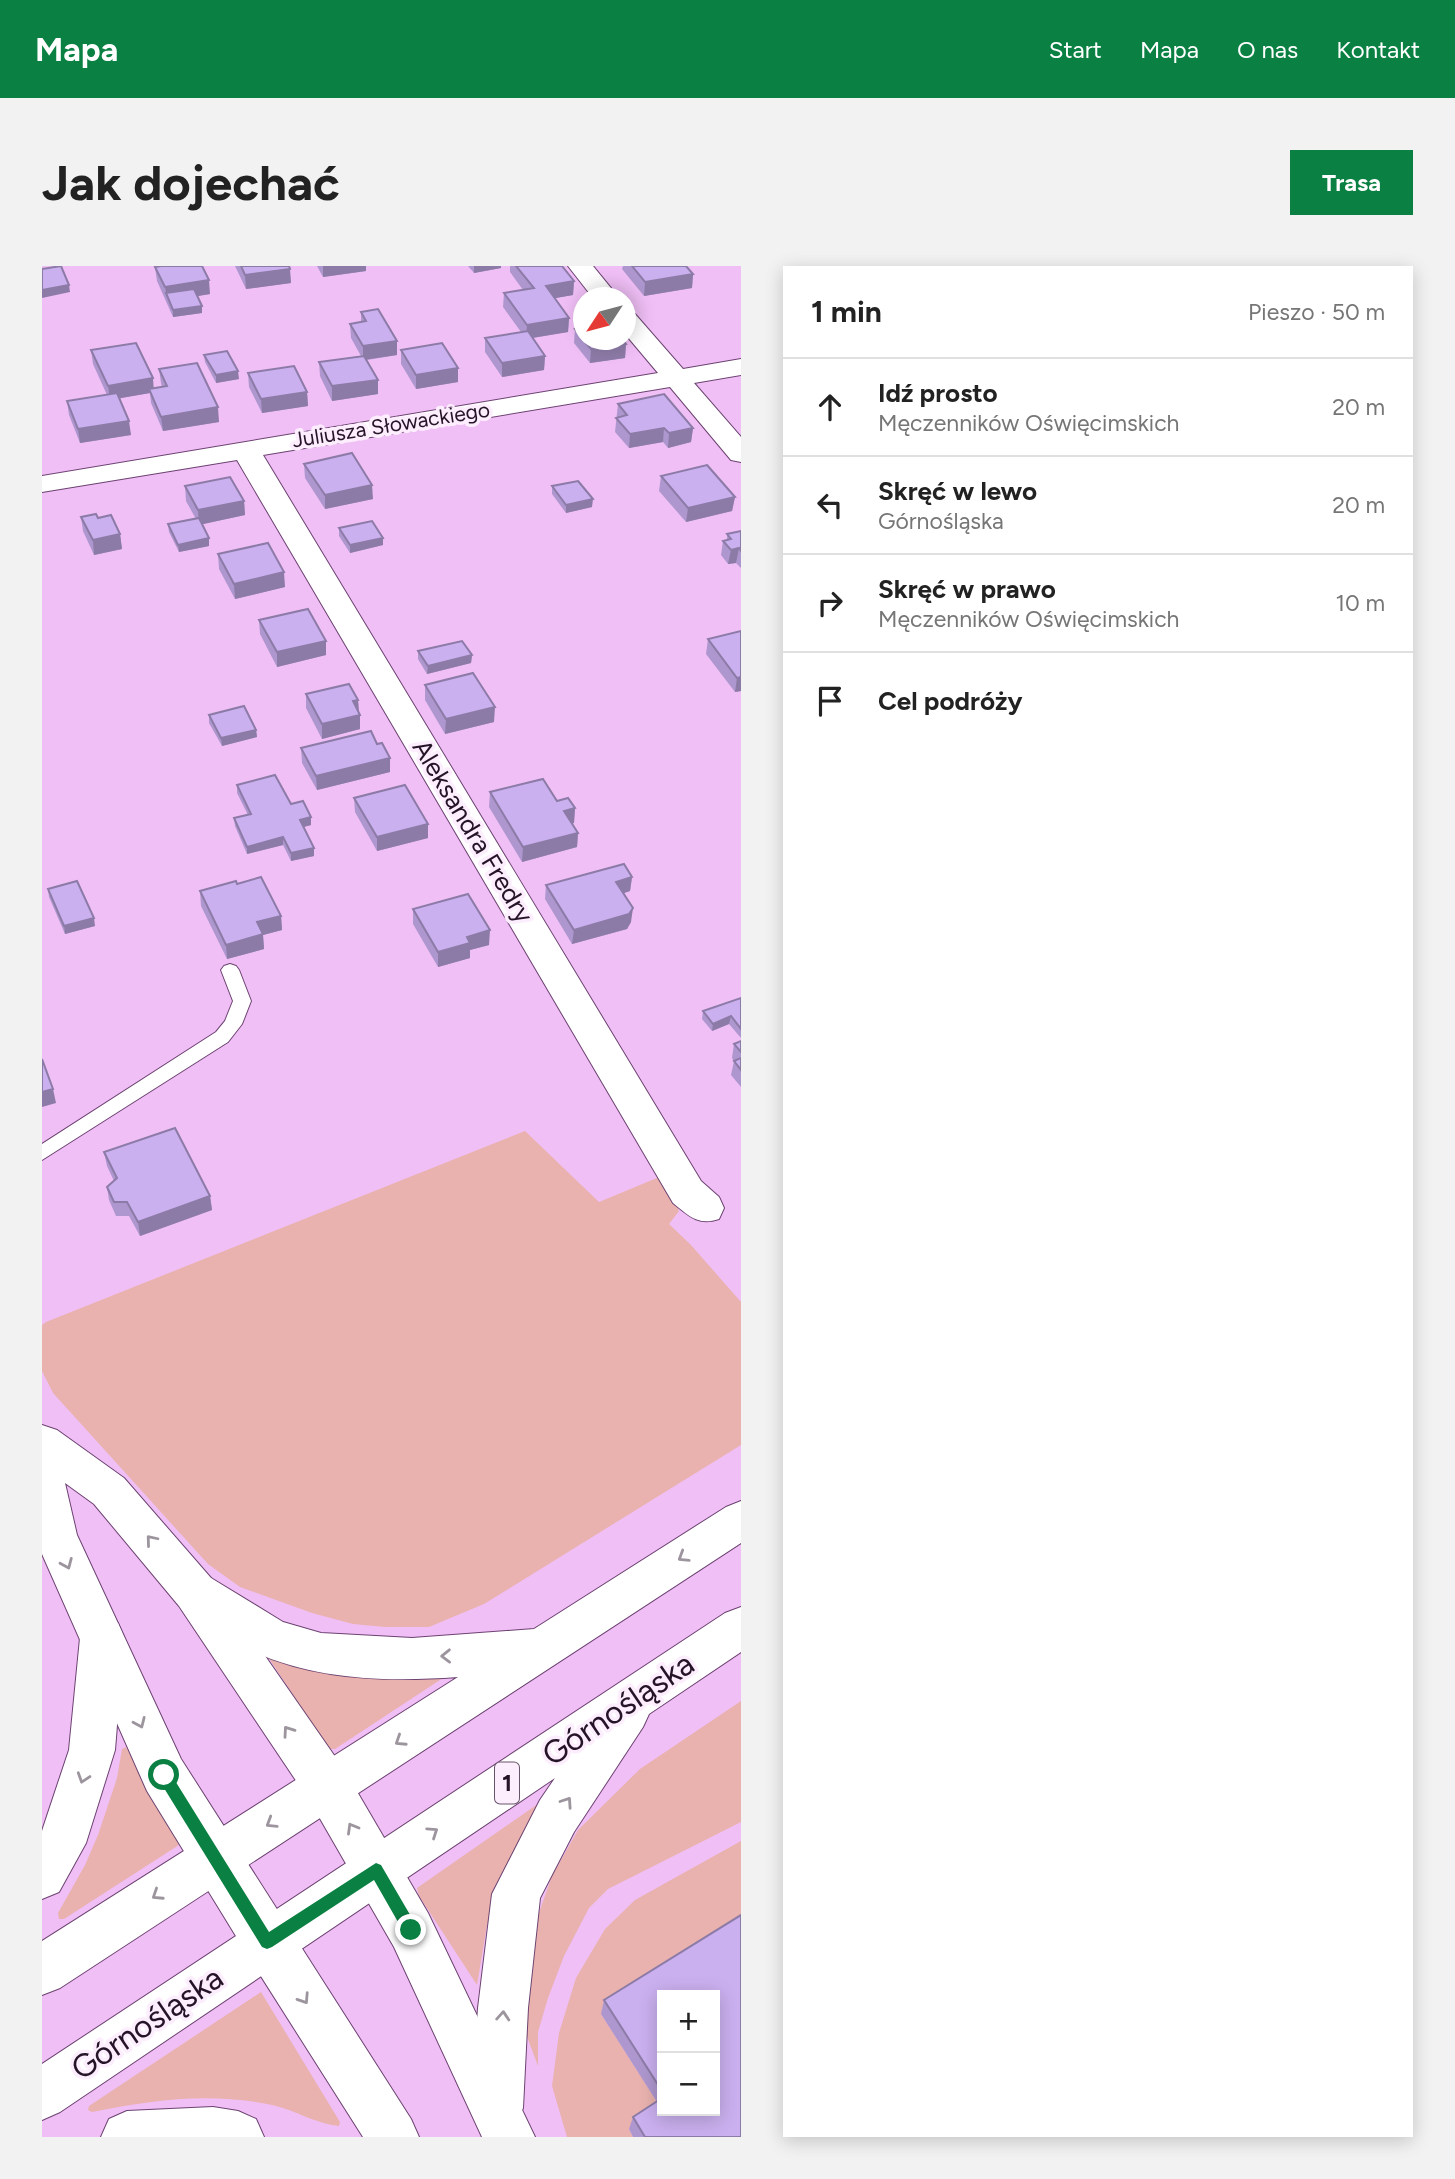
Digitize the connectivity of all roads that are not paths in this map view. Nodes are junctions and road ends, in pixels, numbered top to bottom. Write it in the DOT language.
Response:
graph roads {
  1 [pos="580,266"];
  2 [pos="598,287"];
  3 [pos="636,332"];
  4 [pos="741,367"];
  5 [pos="675,377"];
  6 [pos="246,449"];
  7 [pos="741,454"];
  8 [pos="42,484"];
  9 [pos="230,970"];
  10 [pos="42,1153"];
  11 [pos="705,1208"];
  12 [pos="42,1443"];
  13 [pos="42,1475"];
  14 [pos="741,1520"];
  15 [pos="194,1592"];
  16 [pos="741,1627"];
  17 [pos="102,1638"];
  18 [pos="538,1649"];
  19 [pos="638,1696"];
  20 [pos="328,1787"];
  21 [pos="214,1858"];
  22 [pos="376,1870"];
  23 [pos="42,1875"];
  24 [pos="267,1942"];
  25 [pos="42,1970"];
  26 [pos="42,2094"];
  27 [pos="503,2123"];
  28 [pos="127,2137"];
  29 [pos="238,2137"];
  30 [pos="393,2137"];
  1 -- 2 [label="main road"];
  3 -- 5 [label="main road"];
  4 -- 5 [label="main road, Juliusza Słowackiego"];
  5 -- 6 [label="main road, Juliusza Słowackiego"];
  5 -- 7 [label="main road"];
  6 -- 8 [label="main road, Juliusza Słowackiego"];
  6 -- 11 [label="main road, Aleksandra Fredry"];
  9 -- 10 [label="lane"];
  15 -- 12 [label="main road, one-way"];
  13 -- 17 [label="main road, one-way"];
  14 -- 18 [label="main road, one-way"];
  18 -- 15 [label="main road, one-way"];
  20 -- 15 [label="main road, one-way"];
  16 -- 19 [label="main road, Górnośląska / 1"];
  17 -- 21 [label="main road, one-way"];
  17 -- 23 [label="main road, one-way"];
  18 -- 20 [label="main road, one-way"];
  22 -- 19 [label="main road, Górnośląska / 1, one-way"];
  27 -- 19 [label="main road, one-way"];
  20 -- 21 [label="main road, one-way"];
  22 -- 20 [label="main road, one-way"];
  21 -- 24 [label="main road"];
  21 -- 25 [label="main road, one-way"];
  22 -- 24 [label="main road, Górnośląska / 1"];
  22 -- 27 [label="main road"];
  24 -- 26 [label="main road, Górnośląska / 1"];
  24 -- 30 [label="main road, one-way"];
  28 -- 29 [label="main road"];
}
